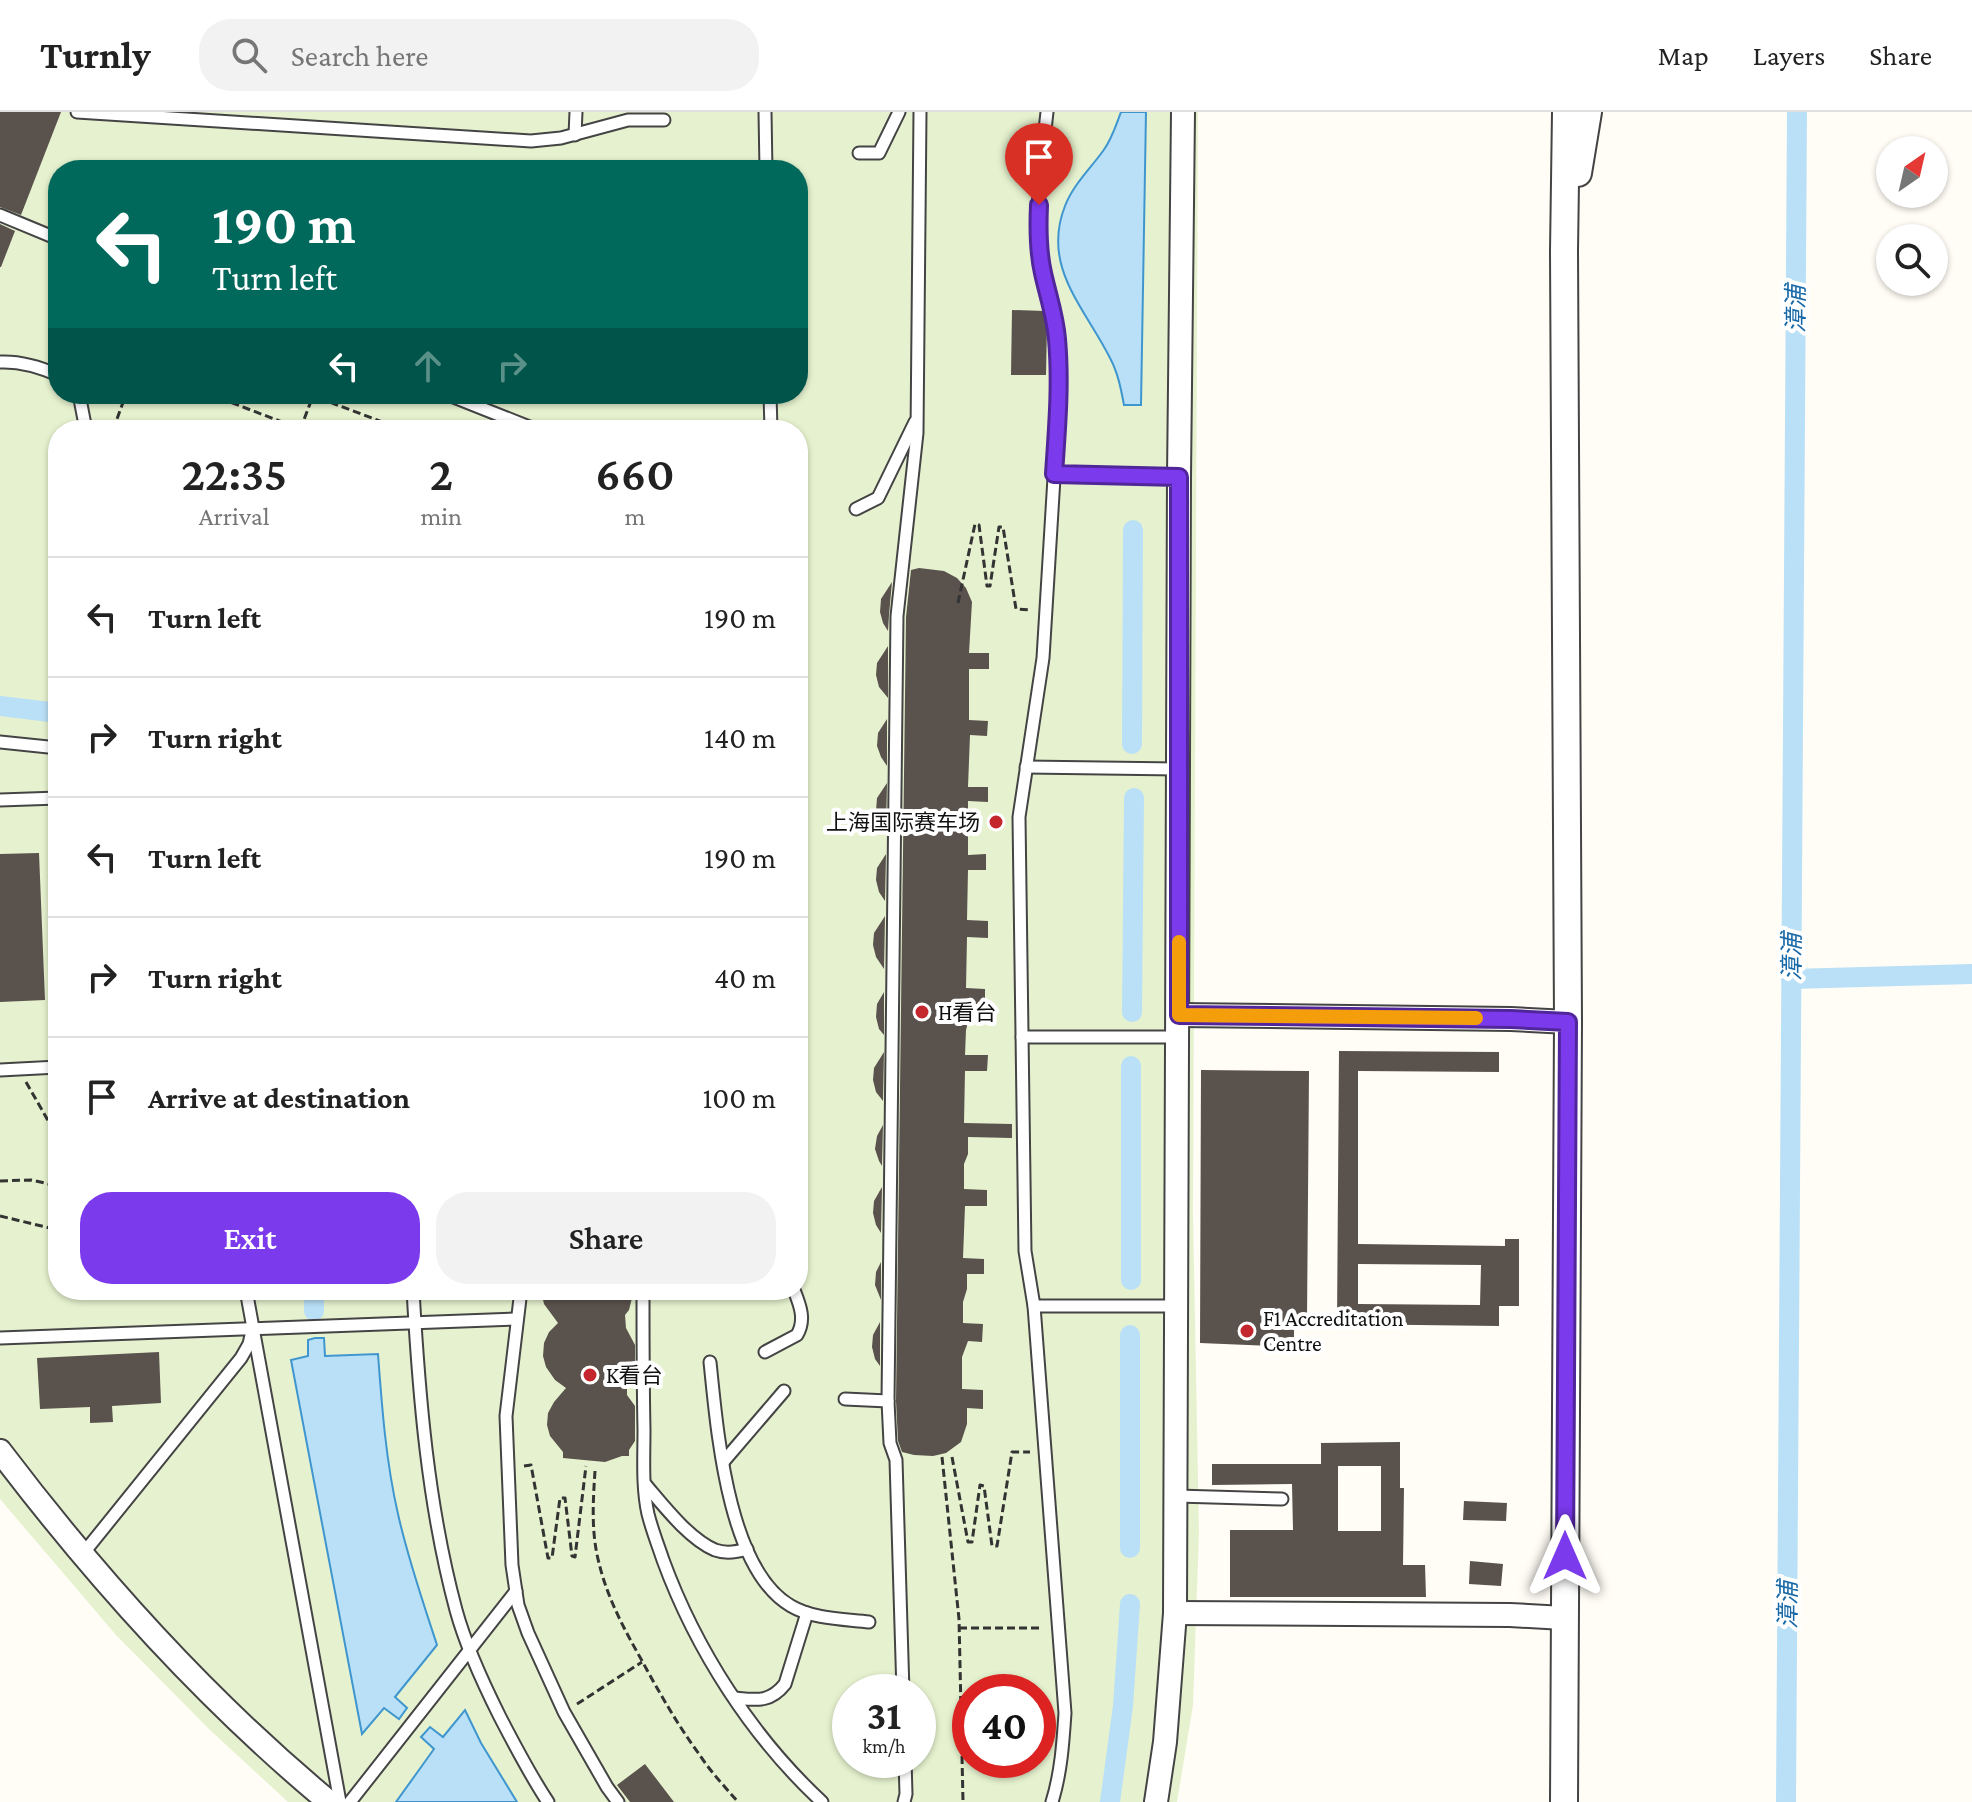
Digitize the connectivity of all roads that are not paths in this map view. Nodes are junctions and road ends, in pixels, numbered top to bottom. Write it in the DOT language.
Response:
graph roads {
  1 [pos="77,112"];
  2 [pos="576,112"];
  3 [pos="765,112"];
  4 [pos="899,112"];
  5 [pos="920,112"];
  6 [pos="1047,112"];
  7 [pos="1183,112"];
  8 [pos="1566,112"];
  9 [pos="1588,112"];
  10 [pos="664,120"];
  11 [pos="575,135"];
  12 [pos="859,153"];
  13 [pos="766,160"];
  14 [pos="0,215"];
  15 [pos="48,235"];
  16 [pos="1564,251"];
  17 [pos="0,362"];
  18 [pos="48,371"];
  19 [pos="471,404"];
  20 [pos="918,418"];
  21 [pos="512,420"];
  22 [pos="1054,474"];
  23 [pos="1179,477"];
  24 [pos="856,509"];
  25 [pos="0,742"];
  26 [pos="48,747"];
  27 [pos="1026,767"];
  28 [pos="1179,769"];
  29 [pos="48,798"];
  30 [pos="0,800"];
  31 [pos="1568,1022"];
  32 [pos="1178,1026"];
  33 [pos="1022,1037"];
  34 [pos="48,1068"];
  35 [pos="0,1070"];
  36 [pos="248,1300"];
  37 [pos="414,1300"];
  38 [pos="520,1300"];
  39 [pos="643,1300"];
  40 [pos="798,1300"];
  41 [pos="1034,1306"];
  42 [pos="1177,1306"];
  43 [pos="517,1319"];
  44 [pos="415,1322"];
  45 [pos="253,1328"];
  46 [pos="0,1338"];
  47 [pos="765,1352"];
  48 [pos="241,1358"];
  49 [pos="710,1362"];
  50 [pos="261,1373"];
  51 [pos="784,1391"];
  52 [pos="845,1399"];
  53 [pos="888,1401"];
  54 [pos="0,1451"];
  55 [pos="724,1461"];
  56 [pos="645,1484"];
  57 [pos="1177,1496"];
  58 [pos="1282,1499"];
  59 [pos="747,1549"];
  60 [pos="82,1556"];
  61 [pos="516,1591"];
  62 [pos="807,1613"];
  63 [pos="1175,1613"];
  64 [pos="1564,1618"];
  65 [pos="869,1622"];
  66 [pos="470,1650"];
  67 [pos="902,1674"];
  68 [pos="735,1698"];
  69 [pos="906,1778"];
  70 [pos="330,1802"];
  71 [pos="350,1802"];
  72 [pos="548,1802"];
  73 [pos="618,1802"];
  74 [pos="822,1802"];
  75 [pos="904,1802"];
  76 [pos="1052,1802"];
  77 [pos="1156,1802"];
  78 [pos="1564,1802"];
  1 -- 11 [label="lane"];
  2 -- 11 [label="lane"];
  3 -- 13 [label="lane"];
  4 -- 12 [label="lane"];
  5 -- 20 [label="lane"];
  6 -- 22 [label="lane"];
  7 -- 23 [label="street"];
  8 -- 16 [label="street"];
  9 -- 16 [label="street"];
  10 -- 11 [label="lane"];
  14 -- 15 [label="lane"];
  16 -- 31 [label="street"];
  17 -- 18 [label="lane"];
  19 -- 21 [label="lane"];
  20 -- 24 [label="lane"];
  20 -- 53 [label="lane"];
  22 -- 23 [label="lane"];
  22 -- 27 [label="lane"];
  23 -- 28 [label="street"];
  25 -- 26 [label="lane"];
  27 -- 28 [label="lane"];
  27 -- 33 [label="lane"];
  28 -- 32 [label="street"];
  29 -- 30 [label="lane"];
  31 -- 32 [label="street"];
  31 -- 64 [label="street"];
  32 -- 33 [label="lane"];
  32 -- 42 [label="street"];
  33 -- 41 [label="lane"];
  34 -- 35 [label="lane"];
  36 -- 45 [label="lane"];
  37 -- 44 [label="lane"];
  38 -- 43 [label="lane"];
  39 -- 56 [label="lane"];
  40 -- 47 [label="lane"];
  41 -- 42 [label="lane"];
  41 -- 76 [label="lane"];
  42 -- 57 [label="street"];
  43 -- 44 [label="lane"];
  43 -- 61 [label="lane"];
  44 -- 45 [label="lane"];
  44 -- 66 [label="lane"];
  45 -- 46 [label="lane"];
  45 -- 48 [label="lane"];
  45 -- 50 [label="lane"];
  48 -- 50 [label="lane"];
  48 -- 60 [label="lane"];
  49 -- 55 [label="lane"];
  50 -- 70 [label="lane"];
  51 -- 55 [label="lane"];
  52 -- 53 [label="lane"];
  53 -- 67 [label="lane"];
  54 -- 60 [label="street"];
  55 -- 59 [label="lane"];
  56 -- 59 [label="lane"];
  56 -- 68 [label="lane"];
  57 -- 58 [label="lane"];
  57 -- 63 [label="street"];
  59 -- 62 [label="lane"];
  60 -- 70 [label="street"];
  61 -- 66 [label="lane"];
  61 -- 73 [label="lane"];
  62 -- 65 [label="lane"];
  62 -- 68 [label="lane"];
  63 -- 64 [label="street"];
  63 -- 77 [label="street"];
  64 -- 78 [label="street"];
  66 -- 71 [label="lane"];
  66 -- 72 [label="lane"];
  68 -- 74 [label="lane"];
  69 -- 75 [label="lane"];
}
